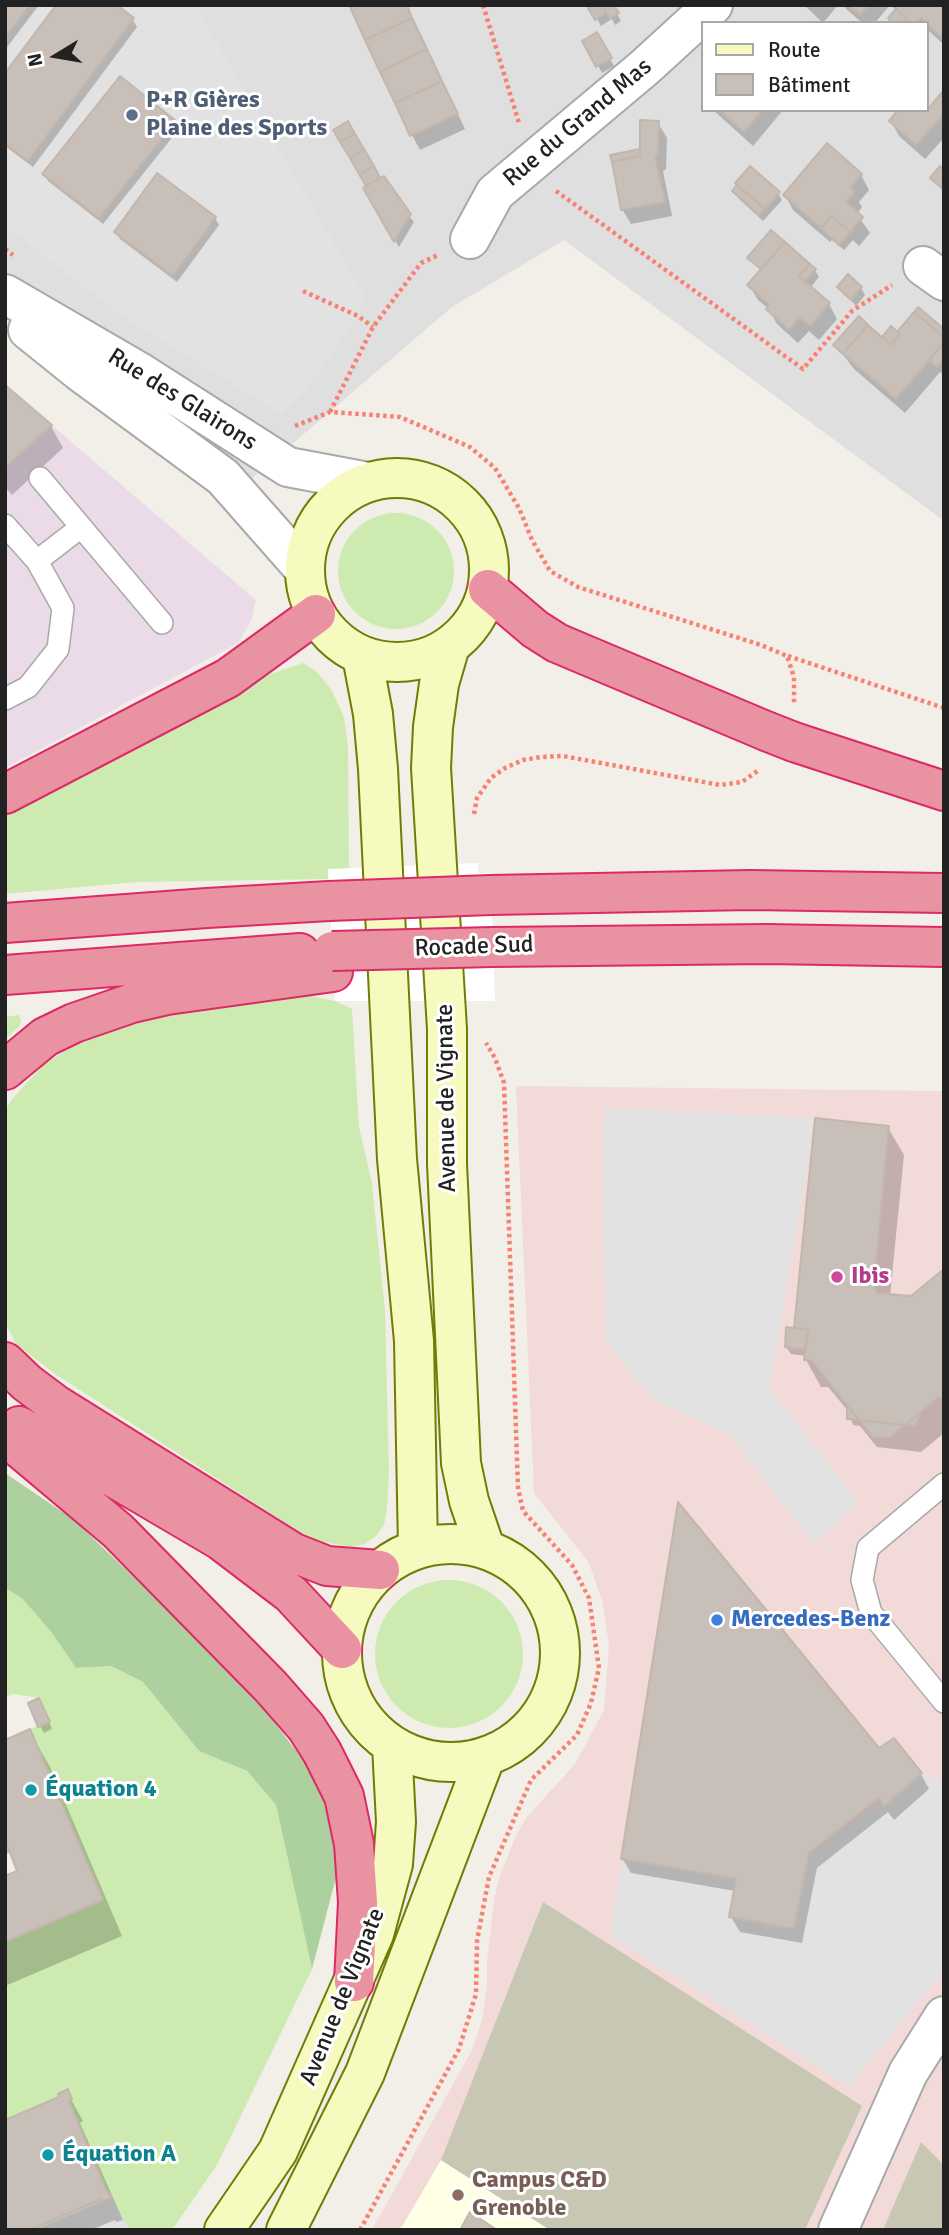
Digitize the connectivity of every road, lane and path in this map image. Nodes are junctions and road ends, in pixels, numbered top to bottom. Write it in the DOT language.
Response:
graph roads {
  1 [pos="483,5"];
  2 [pos="713,5"];
  3 [pos="531,161"];
  4 [pos="470,239"];
  5 [pos="5,249"];
  6 [pos="15,256"];
  7 [pos="933,273"];
  8 [pos="303,291"];
  9 [pos="5,294"];
  10 [pos="5,310"];
  11 [pos="373,327"];
  12 [pos="330,412"];
  13 [pos="285,430"];
  14 [pos="40,478"];
  15 [pos="368,482"];
  16 [pos="5,525"];
  17 [pos="81,527"];
  18 [pos="37,561"];
  19 [pos="304,569"];
  20 [pos="488,589"];
  21 [pos="316,614"];
  22 [pos="162,624"];
  23 [pos="450,646"];
  24 [pos="362,656"];
  25 [pos="787,656"];
  26 [pos="5,699"];
  27 [pos="944,708"];
  28 [pos="780,737"];
  29 [pos="944,791"];
  30 [pos="5,794"];
  31 [pos="473,821"];
  32 [pos="944,893"];
  33 [pos="5,923"];
  34 [pos="944,947"];
  35 [pos="332,962"];
  36 [pos="5,975"];
  37 [pos="483,1039"];
  38 [pos="5,1070"];
  39 [pos="5,1362"];
  40 [pos="5,1419"];
  41 [pos="5,1436"];
  42 [pos="944,1484"];
  43 [pos="485,1548"];
  44 [pos="418,1549"];
  45 [pos="380,1570"];
  46 [pos="342,1648"];
  47 [pos="944,1702"];
  48 [pos="392,1745"];
  49 [pos="485,1758"];
  50 [pos="354,1982"];
  51 [pos="944,2017"];
  52 [pos="224,2230"];
  53 [pos="286,2230"];
  54 [pos="360,2230"];
  55 [pos="838,2230"];
  1 -- 3 [label="path"];
  2 -- 3 [label="street, Rue du Grand Mas"];
  3 -- 4 [label="street, Rue du Grand Mas"];
  3 -- 7 [label="path"];
  4 -- 11 [label="path"];
  5 -- 6 [label="path"];
  8 -- 11 [label="path"];
  9 -- 15 [label="street, Rue des Glairons"];
  10 -- 19 [label="street, Rue des Glairons"];
  11 -- 12 [label="path"];
  12 -- 13 [label="path"];
  12 -- 25 [label="path"];
  14 -- 17 [label="lane"];
  15 -- 19 [label="street"];
  15 -- 20 [label="street"];
  16 -- 18 [label="lane"];
  17 -- 18 [label="lane"];
  17 -- 22 [label="lane"];
  18 -- 26 [label="lane"];
  19 -- 21 [label="street"];
  20 -- 23 [label="street"];
  20 -- 28 [label="highway"];
  21 -- 24 [label="street"];
  21 -- 30 [label="highway"];
  23 -- 24 [label="street"];
  23 -- 43 [label="street, Avenue de Vignate"];
  24 -- 44 [label="street, Avenue de Vignate"];
  25 -- 27 [label="path"];
  25 -- 28 [label="path"];
  28 -- 29 [label="highway"];
  28 -- 31 [label="path"];
  32 -- 33 [label="highway, Rocade Sud, bridge"];
  34 -- 35 [label="highway, Rocade Sud, bridge"];
  35 -- 36 [label="highway, Rocade Sud"];
  35 -- 38 [label="highway"];
  37 -- 54 [label="path"];
  39 -- 45 [label="highway"];
  40 -- 46 [label="highway"];
  41 -- 50 [label="highway"];
  42 -- 47 [label="lane"];
  43 -- 44 [label="street"];
  43 -- 49 [label="street"];
  44 -- 45 [label="street"];
  45 -- 46 [label="street"];
  46 -- 48 [label="street"];
  48 -- 49 [label="street"];
  48 -- 50 [label="street, Avenue de Vignate"];
  49 -- 53 [label="street, Avenue de Vignate"];
  50 -- 52 [label="street, Avenue de Vignate"];
  51 -- 55 [label="street"];
}
